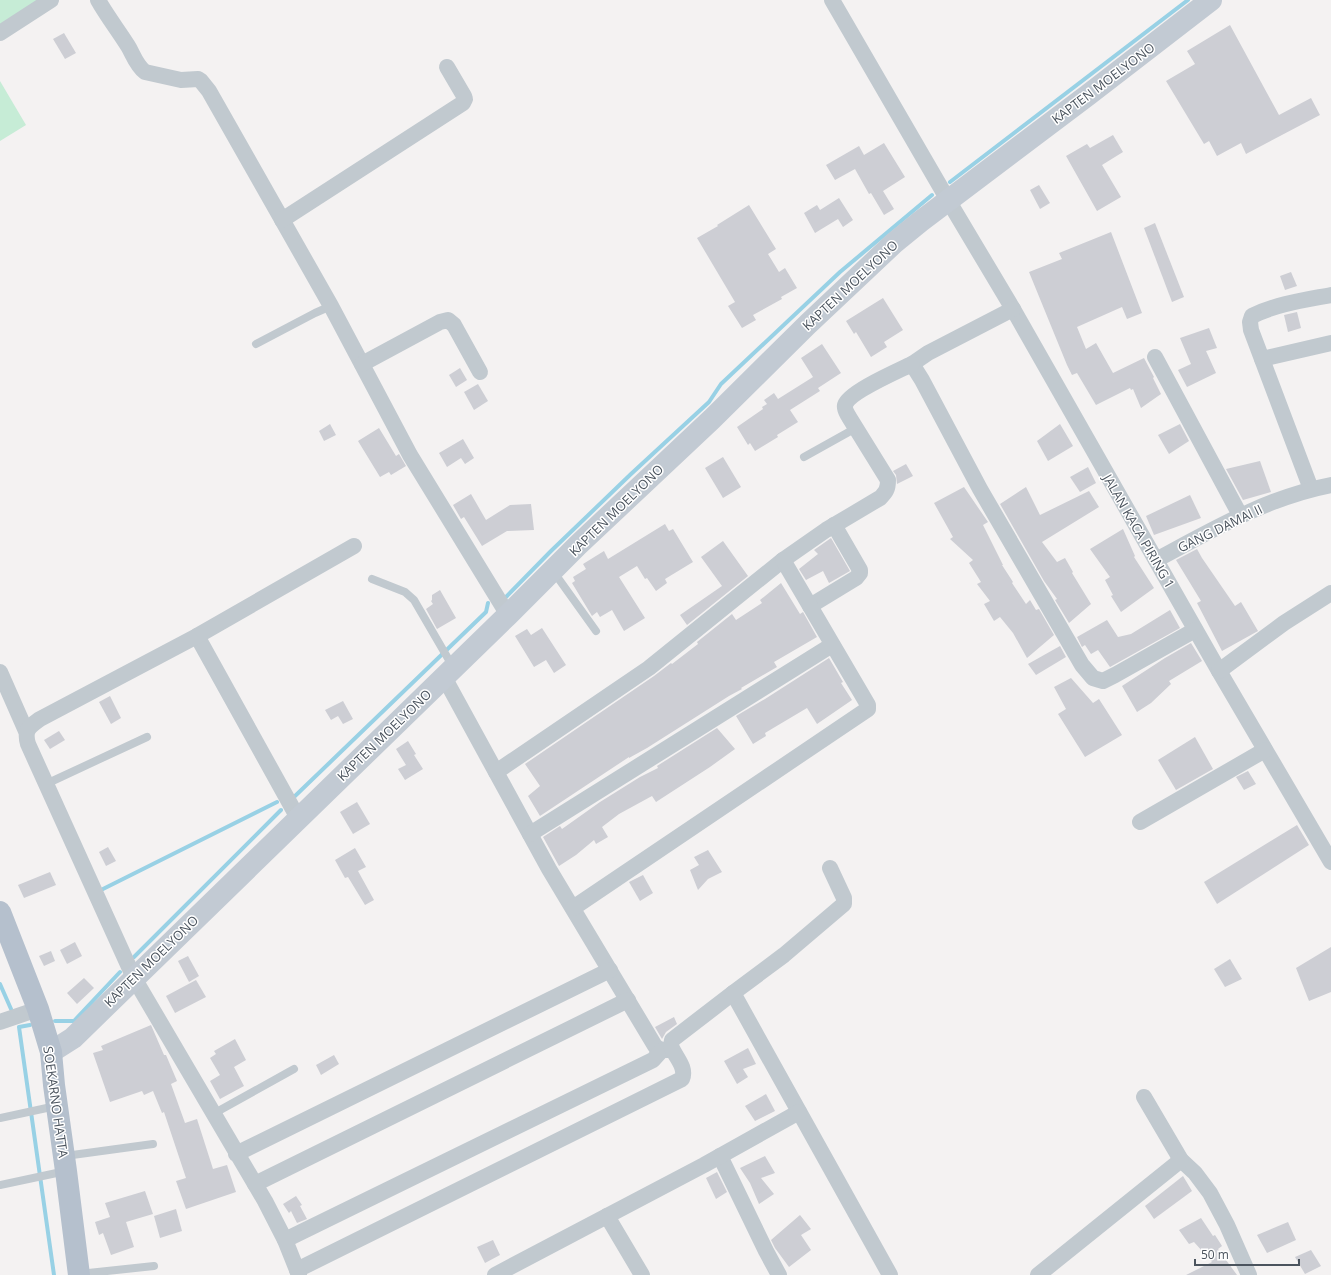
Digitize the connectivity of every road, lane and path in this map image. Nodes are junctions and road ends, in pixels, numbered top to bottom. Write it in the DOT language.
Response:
graph roads {
  1 [pos="51,0"];
  2 [pos="98,0"];
  3 [pos="832,0"];
  4 [pos="1211,0"];
  5 [pos="0,33"];
  6 [pos="447,67"];
  7 [pos="948,200"];
  8 [pos="282,220"];
  9 [pos="1331,295"];
  10 [pos="331,306"];
  11 [pos="1013,309"];
  12 [pos="1331,343"];
  13 [pos="256,344"];
  14 [pos="1155,357"];
  15 [pos="1262,359"];
  16 [pos="362,364"];
  17 [pos="912,364"];
  18 [pos="480,372"];
  19 [pos="856,428"];
  20 [pos="804,457"];
  21 [pos="1331,485"];
  22 [pos="1311,489"];
  23 [pos="1240,515"];
  24 [pos="834,525"];
  25 [pos="354,546"];
  26 [pos="783,560"];
  27 [pos="1156,560"];
  28 [pos="552,571"];
  29 [pos="372,579"];
  30 [pos="1331,593"];
  31 [pos="810,606"];
  32 [pos="508,615"];
  33 [pos="1195,630"];
  34 [pos="596,631"];
  35 [pos="197,636"];
  36 [pos="832,645"];
  37 [pos="1218,671"];
  38 [pos="0,672"];
  39 [pos="449,673"];
  40 [pos="26,731"];
  41 [pos="147,737"];
  42 [pos="1265,750"];
  43 [pos="496,772"];
  44 [pos="46,784"];
  45 [pos="298,818"];
  46 [pos="1140,822"];
  47 [pos="530,834"];
  48 [pos="1331,862"];
  49 [pos="830,868"];
  50 [pos="573,908"];
  51 [pos="0,912"];
  52 [pos="610,970"];
  53 [pos="134,978"];
  54 [pos="733,993"];
  55 [pos="628,1000"];
  56 [pos="38,1009"];
  57 [pos="0,1022"];
  58 [pos="667,1050"];
  59 [pos="50,1052"];
  60 [pos="294,1070"];
  61 [pos="1144,1097"];
  62 [pos="57,1106"];
  63 [pos="799,1112"];
  64 [pos="213,1114"];
  65 [pos="0,1118"];
  66 [pos="154,1144"];
  67 [pos="236,1154"];
  68 [pos="720,1156"];
  69 [pos="1181,1160"];
  70 [pos="65,1164"];
  71 [pos="255,1184"];
  72 [pos="0,1185"];
  73 [pos="607,1216"];
  74 [pos="285,1240"];
  75 [pos="154,1266"];
  76 [pos="298,1273"];
  77 [pos="79,1274"];
  78 [pos="494,1275"];
  79 [pos="642,1275"];
  80 [pos="779,1275"];
  81 [pos="890,1275"];
  82 [pos="1038,1275"];
  83 [pos="1248,1275"];
  1 -- 5 [label="street"];
  2 -- 8 [label="street"];
  3 -- 7 [label="street, JALAN KACA PIRING 1"];
  4 -- 7 [label="street, KAPTEN MOELYONO"];
  6 -- 8 [label="street"];
  7 -- 11 [label="street, JALAN KACA PIRING 1"];
  7 -- 28 [label="street, KAPTEN MOELYONO"];
  8 -- 10 [label="street"];
  9 -- 15 [label="street"];
  10 -- 13 [label="lane"];
  10 -- 16 [label="street"];
  11 -- 17 [label="street"];
  11 -- 27 [label="street, JALAN KACA PIRING 1"];
  12 -- 15 [label="street"];
  14 -- 23 [label="street"];
  15 -- 22 [label="street"];
  16 -- 18 [label="street"];
  16 -- 32 [label="street"];
  17 -- 19 [label="street"];
  17 -- 33 [label="street"];
  19 -- 20 [label="lane"];
  19 -- 24 [label="street"];
  21 -- 22 [label="street, GANG DAMAI II"];
  22 -- 23 [label="street, GANG DAMAI II"];
  23 -- 27 [label="street, GANG DAMAI II"];
  24 -- 26 [label="street"];
  24 -- 31 [label="street"];
  25 -- 35 [label="street"];
  26 -- 31 [label="street"];
  26 -- 43 [label="street"];
  27 -- 33 [label="street, JALAN KACA PIRING 1"];
  28 -- 32 [label="street, KAPTEN MOELYONO"];
  28 -- 34 [label="lane"];
  29 -- 39 [label="lane"];
  30 -- 37 [label="street"];
  31 -- 36 [label="street"];
  32 -- 39 [label="street, KAPTEN MOELYONO"];
  33 -- 37 [label="street, JALAN KACA PIRING 1"];
  35 -- 40 [label="street"];
  35 -- 45 [label="street"];
  36 -- 47 [label="street"];
  36 -- 50 [label="street"];
  37 -- 42 [label="street, JALAN KACA PIRING 1"];
  38 -- 40 [label="street"];
  39 -- 43 [label="street"];
  39 -- 45 [label="street, KAPTEN MOELYONO"];
  40 -- 44 [label="street"];
  41 -- 44 [label="lane"];
  42 -- 46 [label="street"];
  42 -- 48 [label="street, JALAN KACA PIRING 1"];
  43 -- 47 [label="street"];
  44 -- 53 [label="street"];
  45 -- 53 [label="street, KAPTEN MOELYONO"];
  47 -- 50 [label="street"];
  49 -- 54 [label="street"];
  50 -- 52 [label="street"];
  51 -- 56 [label="main road, SOEKARNO HATTA"];
  52 -- 55 [label="street"];
  52 -- 67 [label="street"];
  53 -- 59 [label="street, KAPTEN MOELYONO"];
  53 -- 64 [label="street"];
  54 -- 58 [label="street"];
  54 -- 63 [label="street"];
  55 -- 58 [label="street"];
  55 -- 71 [label="street"];
  56 -- 57 [label="street"];
  56 -- 59 [label="main road, SOEKARNO HATTA"];
  58 -- 74 [label="street"];
  58 -- 76 [label="street"];
  59 -- 62 [label="main road, SOEKARNO HATTA"];
  60 -- 64 [label="lane"];
  61 -- 69 [label="street"];
  62 -- 65 [label="lane"];
  62 -- 70 [label="main road, SOEKARNO HATTA"];
  63 -- 68 [label="street"];
  63 -- 81 [label="street"];
  64 -- 67 [label="street"];
  66 -- 70 [label="lane"];
  67 -- 71 [label="street"];
  68 -- 73 [label="street"];
  68 -- 80 [label="street"];
  69 -- 82 [label="street"];
  69 -- 83 [label="street"];
  70 -- 72 [label="lane"];
  70 -- 77 [label="main road, SOEKARNO HATTA"];
  71 -- 74 [label="street"];
  73 -- 78 [label="street"];
  73 -- 79 [label="street"];
  74 -- 76 [label="street"];
  75 -- 77 [label="lane"];
}
